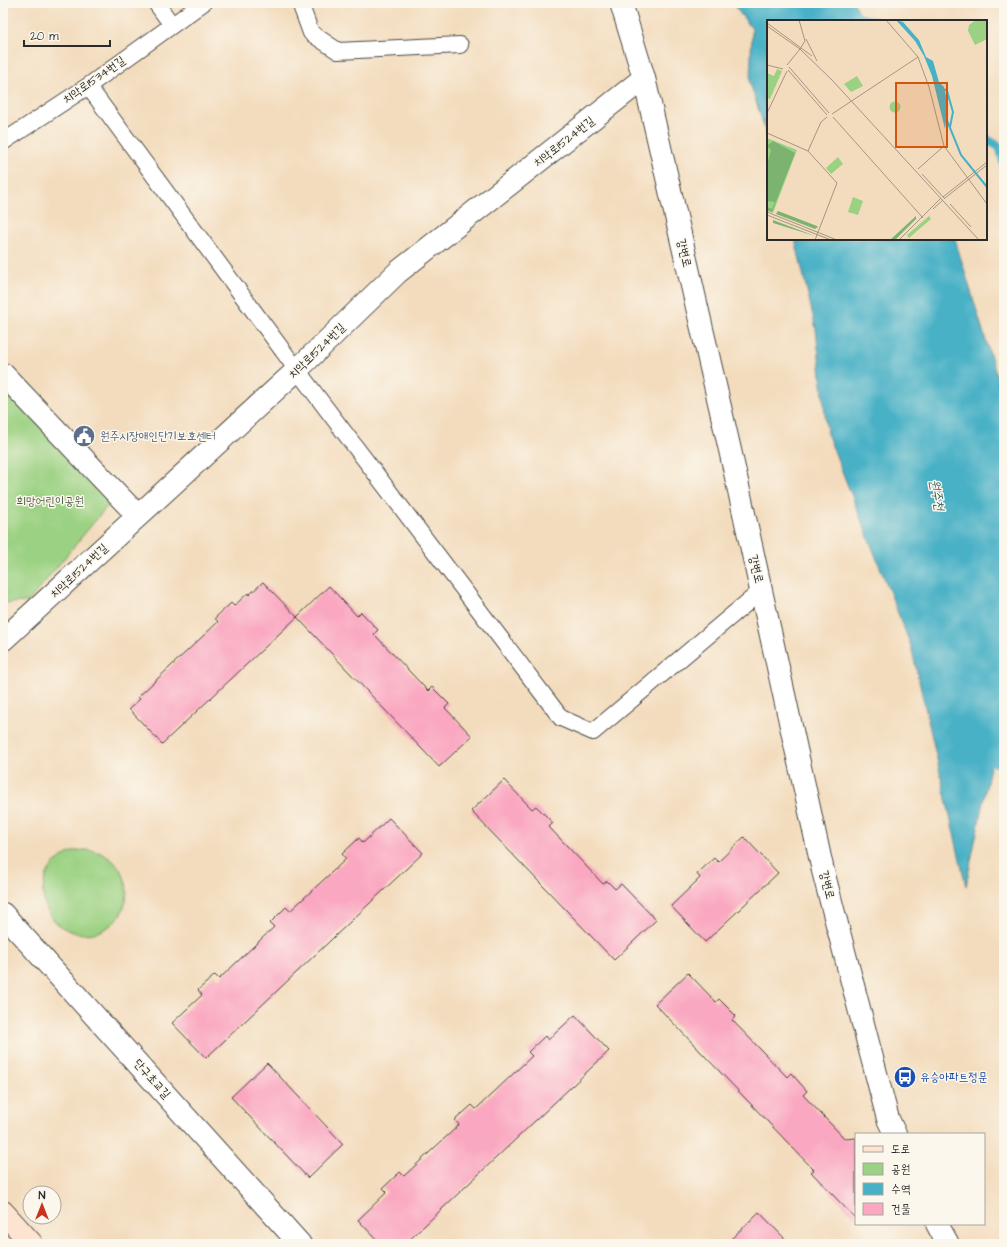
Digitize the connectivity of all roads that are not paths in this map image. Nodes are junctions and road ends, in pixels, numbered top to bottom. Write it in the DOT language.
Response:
graph roads {
  1 [pos="156,3"];
  2 [pos="203,3"];
  3 [pos="300,3"];
  4 [pos="622,3"];
  5 [pos="172,25"];
  6 [pos="460,45"];
  7 [pos="644,78"];
  8 [pos="88,86"];
  9 [pos="3,142"];
  10 [pos="297,370"];
  11 [pos="3,374"];
  12 [pos="138,516"];
  13 [pos="761,591"];
  14 [pos="3,640"];
  15 [pos="3,914"];
  16 [pos="895,1133"];
  17 [pos="3,1212"];
  18 [pos="32,1244"];
  19 [pos="300,1244"];
  1 -- 5 [label="lane"];
  2 -- 5 [label="lane, 치악로1534번길"];
  3 -- 6 [label="lane"];
  4 -- 7 [label="street, 강변로"];
  5 -- 8 [label="lane, 치악로1534번길"];
  7 -- 10 [label="street, 치악로1524번길"];
  7 -- 13 [label="street, 강변로"];
  8 -- 9 [label="lane, 치악로1534번길"];
  8 -- 10 [label="lane"];
  10 -- 12 [label="street, 치악로1524번길"];
  10 -- 13 [label="lane"];
  11 -- 12 [label="street"];
  12 -- 14 [label="street, 치악로1524번길"];
  13 -- 16 [label="street, 강변로"];
  15 -- 19 [label="street, 단구초교길"];
  17 -- 18 [label="main road"];
}
